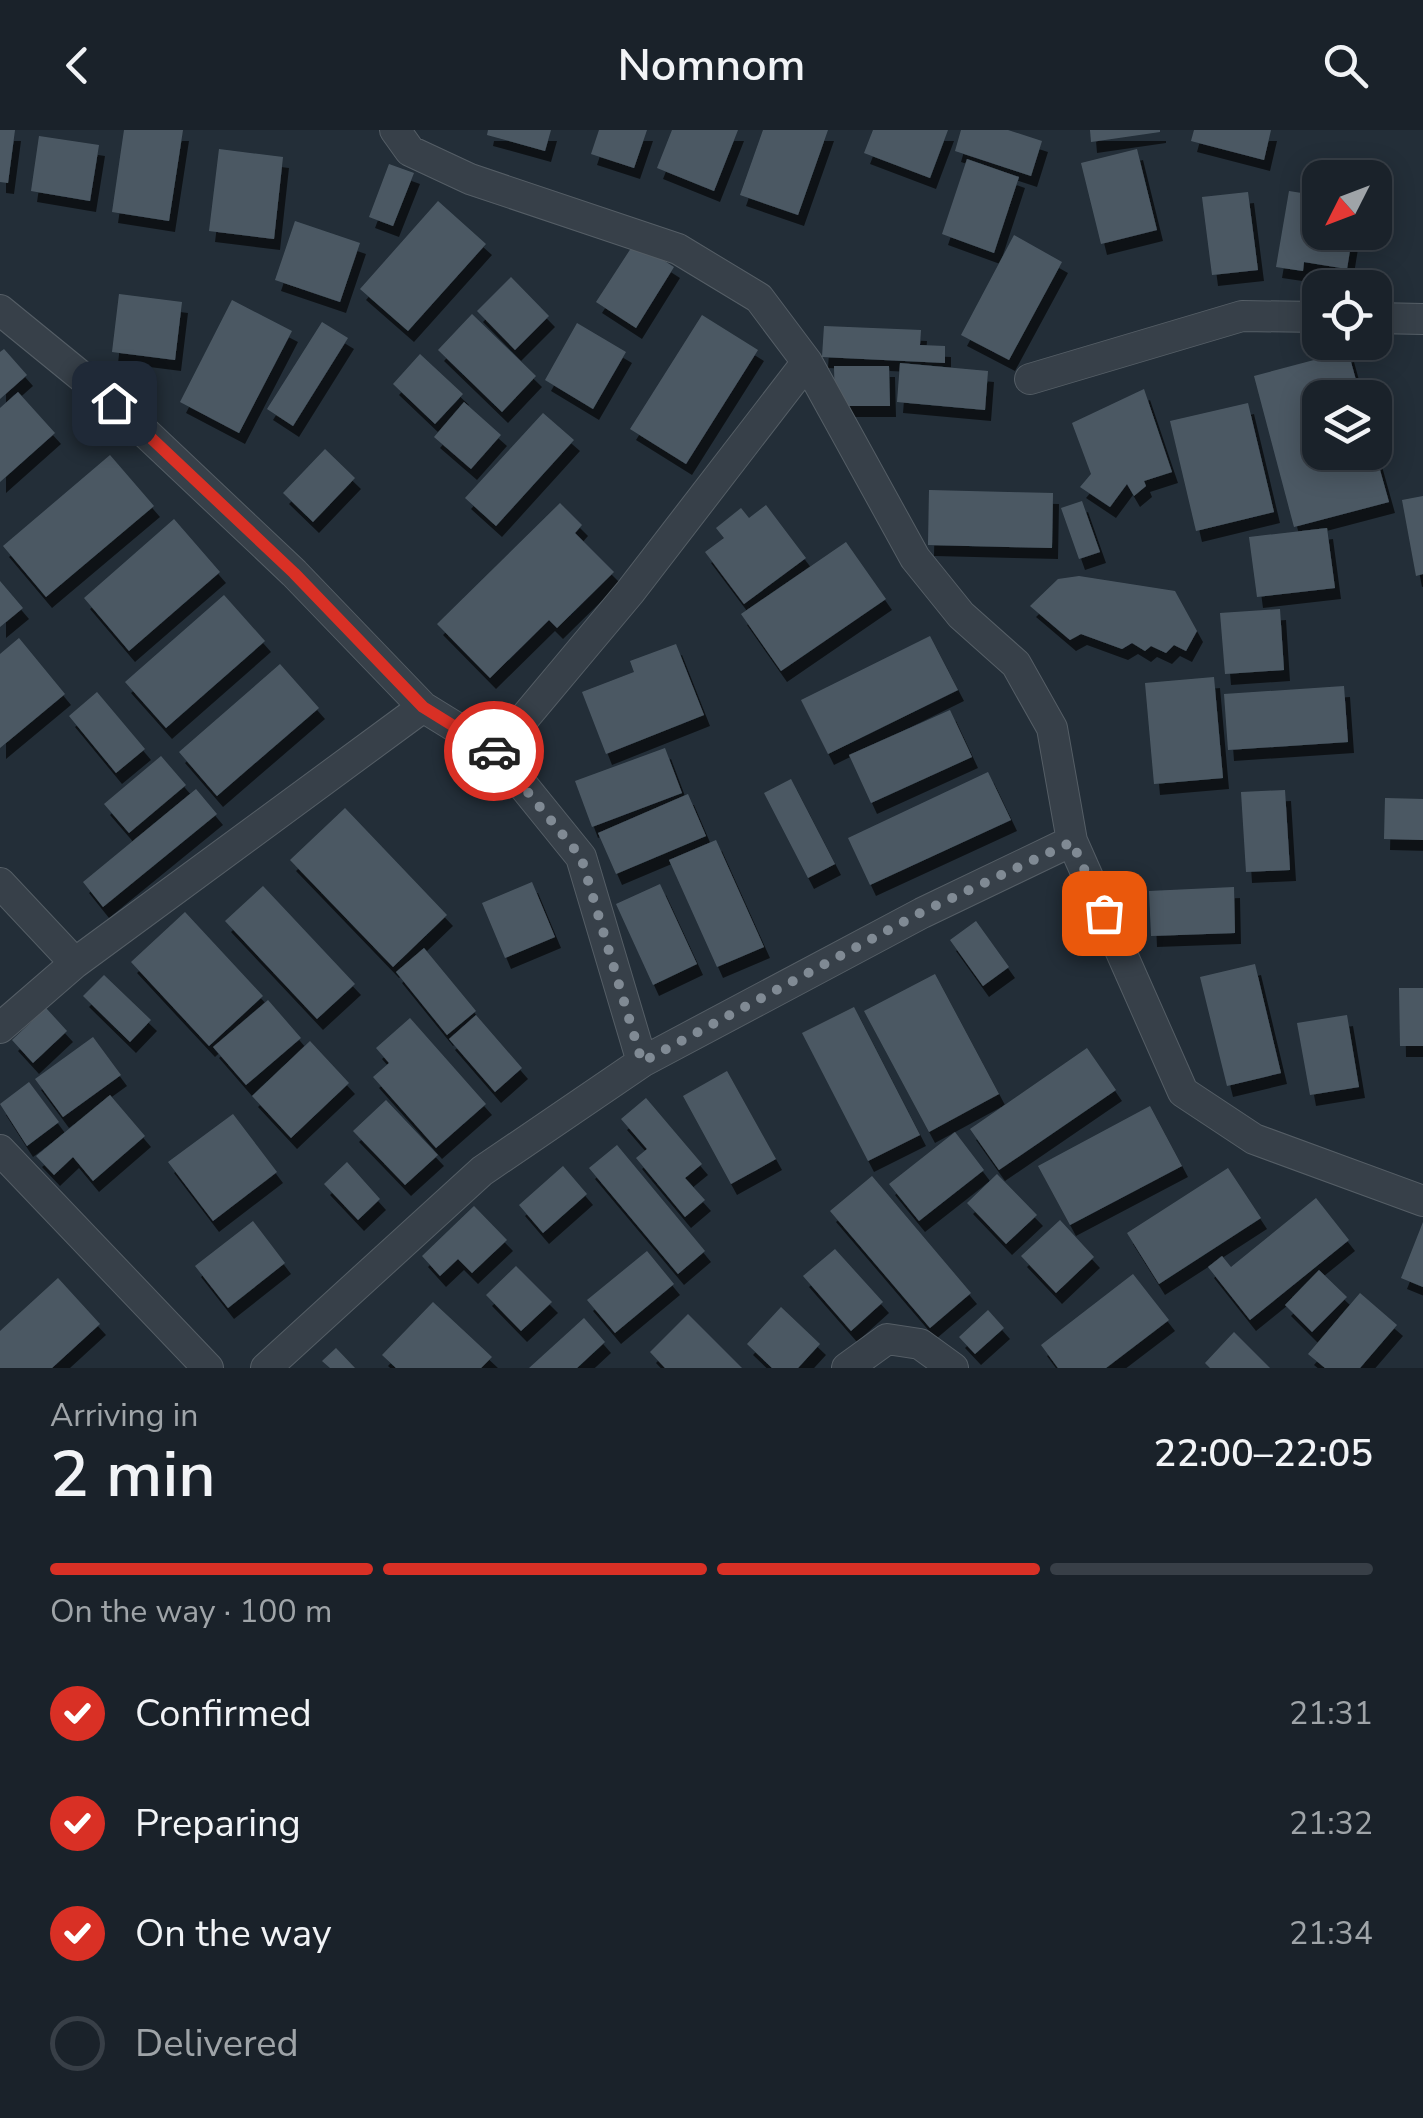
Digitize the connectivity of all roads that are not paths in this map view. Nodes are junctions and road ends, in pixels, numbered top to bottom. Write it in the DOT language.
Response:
graph roads {
  1 [pos="395,130"];
  2 [pos="0,310"];
  3 [pos="1302,317"];
  4 [pos="1392,318"];
  5 [pos="1423,319"];
  6 [pos="807,362"];
  7 [pos="1030,379"];
  8 [pos="423,707"];
  9 [pos="496,752"];
  10 [pos="1072,842"];
  11 [pos="0,883"];
  12 [pos="76,963"];
  13 [pos="0,1028"];
  14 [pos="642,1062"];
  15 [pos="0,1150"];
  16 [pos="1423,1200"];
  17 [pos="208,1368"];
  18 [pos="266,1368"];
  19 [pos="848,1368"];
  20 [pos="954,1368"];
  1 -- 6 [label="street"];
  2 -- 8 [label="street"];
  3 -- 7 [label="street"];
  4 -- 5 [label="street"];
  6 -- 9 [label="street"];
  6 -- 10 [label="street"];
  8 -- 9 [label="street"];
  8 -- 12 [label="street"];
  9 -- 14 [label="street"];
  10 -- 14 [label="street"];
  10 -- 16 [label="street"];
  11 -- 12 [label="street"];
  12 -- 13 [label="street"];
  14 -- 18 [label="street"];
  15 -- 17 [label="street"];
  19 -- 20 [label="street"];
}
